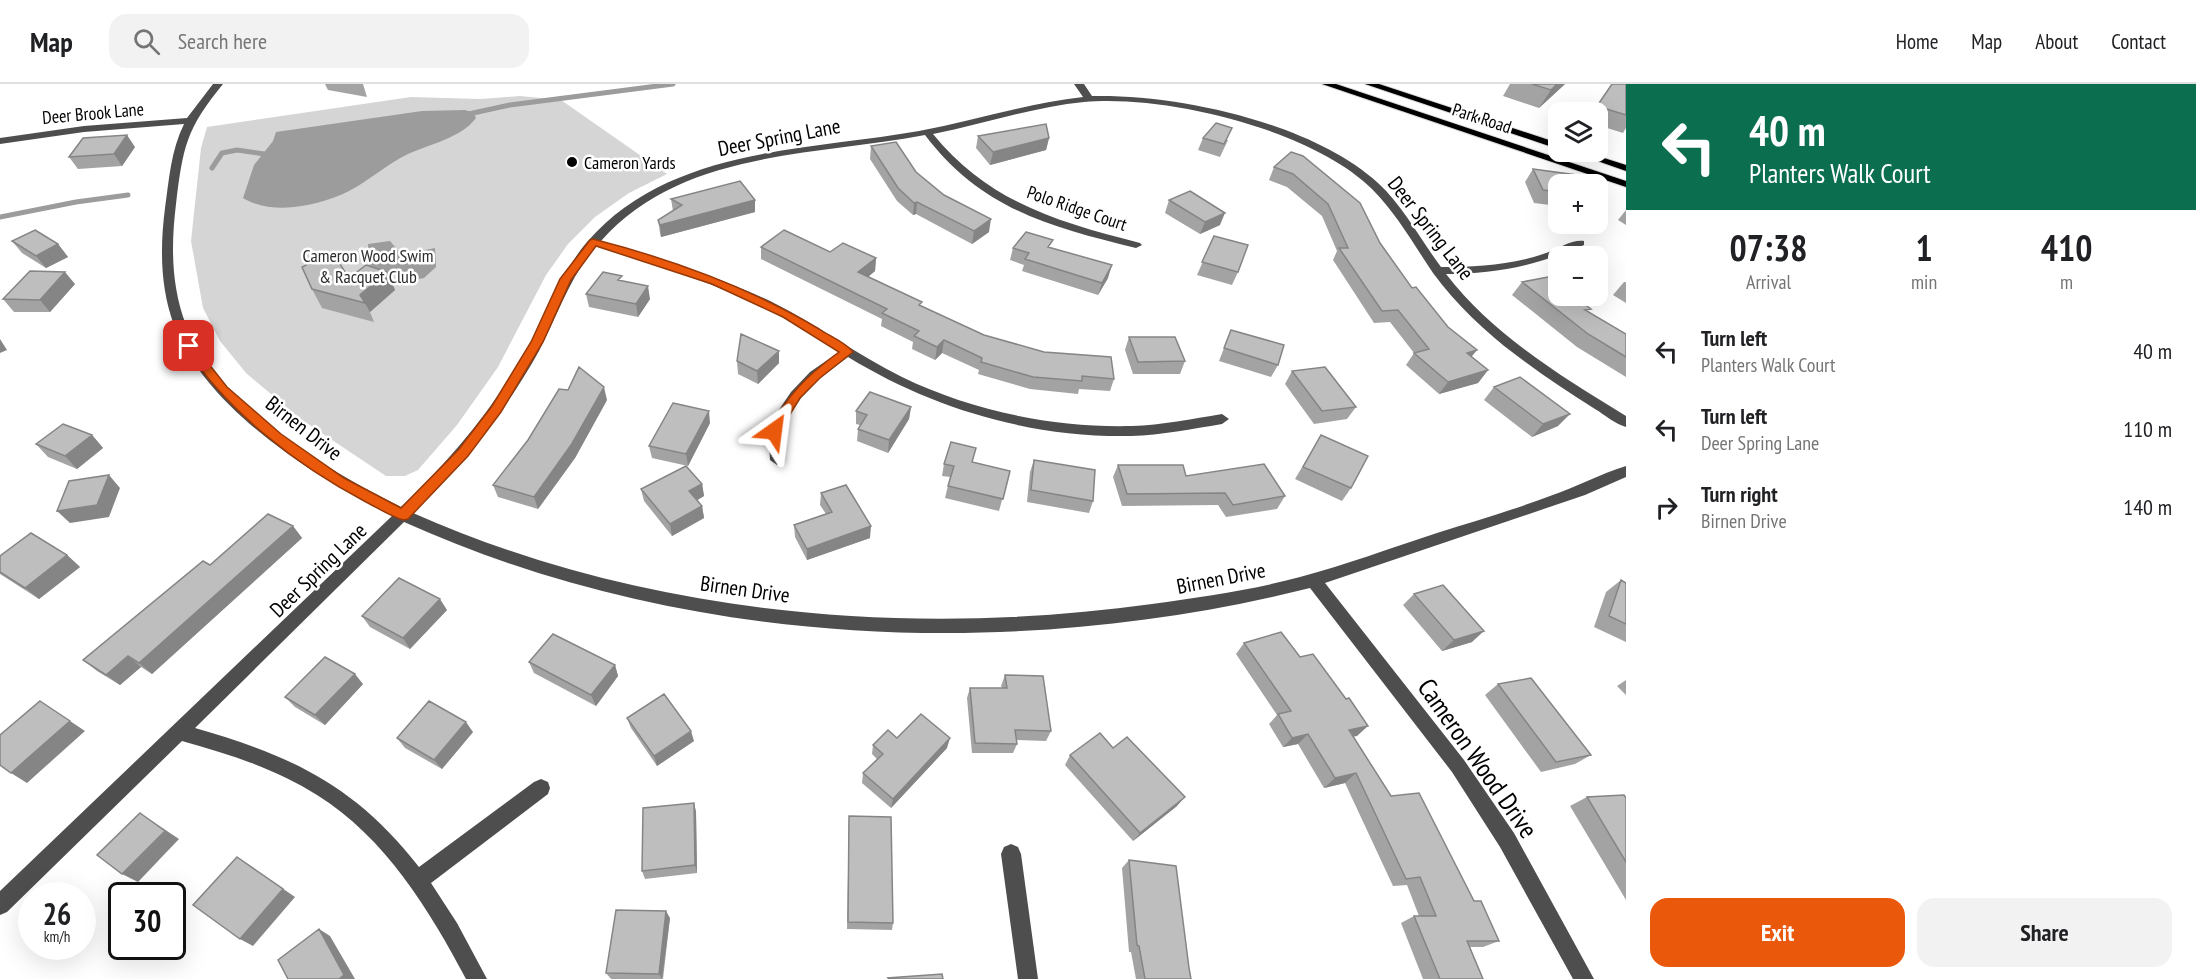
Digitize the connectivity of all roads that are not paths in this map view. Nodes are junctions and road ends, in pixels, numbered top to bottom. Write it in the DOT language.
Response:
graph roads {
  1 [pos="218,84"];
  2 [pos="1079,84"];
  3 [pos="1328,84"];
  4 [pos="1370,84"];
  5 [pos="1089,99"];
  6 [pos="190,121"];
  7 [pos="927,132"];
  8 [pos="0,141"];
  9 [pos="1548,143"];
  10 [pos="1608,162"];
  11 [pos="1626,168"];
  12 [pos="1626,184"];
  13 [pos="593,242"];
  14 [pos="1580,243"];
  15 [pos="1136,245"];
  16 [pos="1437,270"];
  17 [pos="847,352"];
  18 [pos="1221,419"];
  19 [pos="1626,422"];
  20 [pos="777,460"];
  21 [pos="1626,471"];
  22 [pos="403,515"];
  23 [pos="1312,579"];
  24 [pos="180,732"];
  25 [pos="541,788"];
  26 [pos="1011,854"];
  27 [pos="417,881"];
  28 [pos="0,905"];
  29 [pos="477,979"];
  30 [pos="1028,979"];
  31 [pos="1584,979"];
  1 -- 6 [label="street, Birnen Drive"];
  2 -- 5 [label="street"];
  3 -- 12 [label="main road, Park Road"];
  4 -- 9 [label="main road, Park Road"];
  5 -- 7 [label="street, Deer Spring Lane"];
  5 -- 16 [label="street, Deer Spring Lane"];
  6 -- 8 [label="street, Deer Brook Lane"];
  6 -- 22 [label="street, Birnen Drive"];
  7 -- 13 [label="street, Deer Spring Lane"];
  7 -- 15 [label="street, Polo Ridge Court"];
  10 -- 11 [label="main road"];
  13 -- 17 [label="street"];
  13 -- 22 [label="street, Deer Spring Lane"];
  14 -- 16 [label="street"];
  16 -- 19 [label="street, Deer Spring Lane"];
  17 -- 18 [label="street"];
  17 -- 20 [label="street"];
  21 -- 23 [label="street, Birnen Drive"];
  22 -- 23 [label="street, Birnen Drive"];
  22 -- 24 [label="street, Deer Spring Lane"];
  23 -- 31 [label="street, Cameron Wood Drive"];
  24 -- 27 [label="street"];
  24 -- 28 [label="street, Deer Spring Lane"];
  25 -- 27 [label="street"];
  26 -- 30 [label="street"];
  27 -- 29 [label="street"];
}
